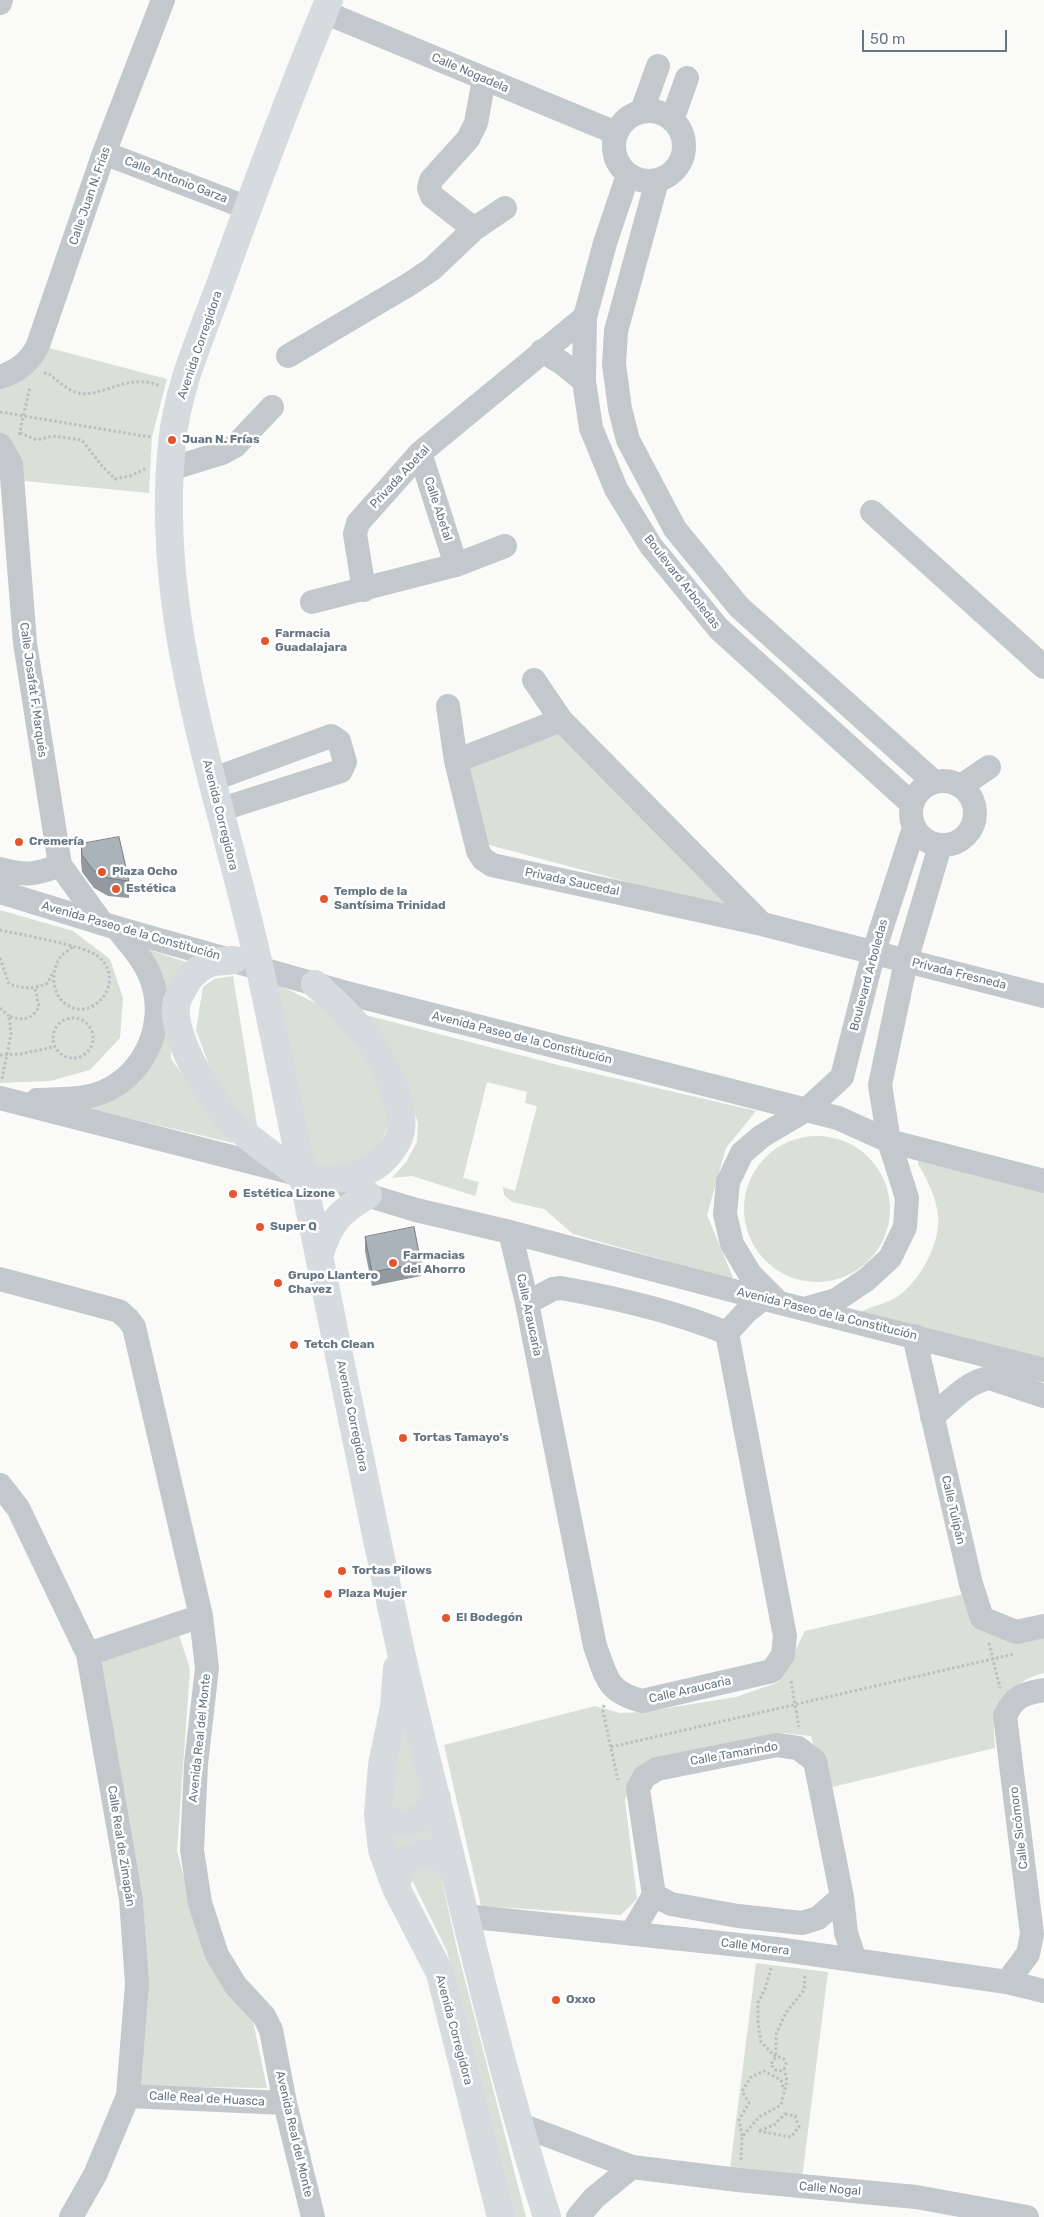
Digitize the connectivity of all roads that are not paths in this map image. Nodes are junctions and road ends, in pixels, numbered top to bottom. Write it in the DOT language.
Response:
graph roads {
  1 [pos="158,2"];
  2 [pos="327,6"];
  3 [pos="658,66"];
  4 [pos="687,78"];
  5 [pos="484,79"];
  6 [pos="642,111"];
  7 [pos="672,120"];
  8 [pos="616,133"];
  9 [pos="104,153"];
  10 [pos="628,175"];
  11 [pos="657,181"];
  12 [pos="248,208"];
  13 [pos="505,208"];
  14 [pos="474,229"];
  15 [pos="585,317"];
  16 [pos="542,351"];
  17 [pos="288,356"];
  18 [pos="0,377"];
  19 [pos="584,381"];
  20 [pos="272,408"];
  21 [pos="10,448"];
  22 [pos="420,453"];
  23 [pos="171,458"];
  24 [pos="872,512"];
  25 [pos="675,529"];
  26 [pos="506,546"];
  27 [pos="651,546"];
  28 [pos="456,565"];
  29 [pos="364,590"];
  30 [pos="312,602"];
  31 [pos="1016,641"];
  32 [pos="1044,643"];
  33 [pos="1044,667"];
  34 [pos="534,680"];
  35 [pos="448,706"];
  36 [pos="560,720"];
  37 [pos="456,761"];
  38 [pos="989,767"];
  39 [pos="211,780"];
  40 [pos="934,782"];
  41 [pos="961,786"];
  42 [pos="912,804"];
  43 [pos="219,810"];
  44 [pos="914,828"];
  45 [pos="940,846"];
  46 [pos="60,865"];
  47 [pos="0,869"];
  48 [pos="0,892"];
  49 [pos="762,924"];
  50 [pos="109,926"];
  51 [pos="874,951"];
  52 [pos="906,961"];
  53 [pos="246,963"];
  54 [pos="315,984"];
  55 [pos="1044,996"];
  56 [pos="5,1093"];
  57 [pos="806,1110"];
  58 [pos="889,1141"];
  59 [pos="302,1175"];
  60 [pos="1044,1181"];
  61 [pos="368,1195"];
  62 [pos="510,1232"];
  63 [pos="318,1256"];
  64 [pos="0,1279"];
  65 [pos="772,1301"];
  66 [pos="528,1303"];
  67 [pos="804,1309"];
  68 [pos="727,1333"];
  69 [pos="914,1336"];
  70 [pos="1044,1370"];
  71 [pos="1044,1396"];
  72 [pos="932,1417"];
  73 [pos="0,1485"];
  74 [pos="201,1616"];
  75 [pos="1044,1626"];
  76 [pos="399,1644"];
  77 [pos="88,1654"];
  78 [pos="1044,1690"];
  79 [pos="428,1764"];
  80 [pos="382,1766"];
  81 [pos="436,1798"];
  82 [pos="378,1815"];
  83 [pos="455,1875"];
  84 [pos="396,1888"];
  85 [pos="654,1894"];
  86 [pos="842,1896"];
  87 [pos="465,1916"];
  88 [pos="631,1934"];
  89 [pos="1032,1934"];
  90 [pos="1044,1958"];
  91 [pos="855,1960"];
  92 [pos="1007,1982"];
  93 [pos="1044,1991"];
  94 [pos="128,2096"];
  95 [pos="285,2103"];
  96 [pos="518,2124"];
  97 [pos="632,2167"];
  98 [pos="71,2217"];
  99 [pos="313,2217"];
  100 [pos="501,2217"];
  101 [pos="547,2217"];
  102 [pos="578,2217"];
  103 [pos="1027,2217"];
  1 -- 9 [label="street, Calle Juan N. Frías"];
  2 -- 5 [label="street, Calle Nogadela"];
  2 -- 12 [label="main road, Avenida Corregidora"];
  3 -- 6 [label="street"];
  4 -- 7 [label="street"];
  5 -- 8 [label="street, Calle Nogadela"];
  5 -- 14 [label="street"];
  6 -- 7 [label="street"];
  6 -- 8 [label="street"];
  7 -- 11 [label="street"];
  8 -- 10 [label="street"];
  9 -- 12 [label="street, Calle Antonio Garza"];
  9 -- 18 [label="street, Calle Juan N. Frías"];
  10 -- 11 [label="street"];
  10 -- 15 [label="street, Boulevard Arboledas"];
  11 -- 25 [label="street"];
  12 -- 23 [label="main road, Avenida Corregidora"];
  13 -- 14 [label="street"];
  14 -- 17 [label="street"];
  15 -- 16 [label="street, Privada Abetal"];
  15 -- 19 [label="street, Boulevard Arboledas"];
  16 -- 19 [label="street"];
  16 -- 22 [label="street, Privada Abetal"];
  19 -- 27 [label="street, Boulevard Arboledas"];
  20 -- 23 [label="street"];
  21 -- 46 [label="street, Calle Josafat F. Marqués"];
  22 -- 28 [label="street, Calle Abetal"];
  22 -- 29 [label="street, Privada Abetal"];
  23 -- 39 [label="main road, Avenida Corregidora"];
  24 -- 31 [label="street"];
  25 -- 27 [label="street"];
  25 -- 40 [label="street"];
  26 -- 28 [label="street"];
  27 -- 42 [label="street, Boulevard Arboledas"];
  28 -- 29 [label="street"];
  29 -- 30 [label="street"];
  31 -- 32 [label="street"];
  31 -- 33 [label="street"];
  34 -- 36 [label="street"];
  35 -- 37 [label="street, Privada Saucedal"];
  36 -- 37 [label="street"];
  36 -- 49 [label="street"];
  37 -- 49 [label="street, Privada Saucedal"];
  38 -- 41 [label="street"];
  39 -- 43 [label="main road, Avenida Corregidora"];
  39 -- 43 [label="street"];
  40 -- 41 [label="street"];
  40 -- 42 [label="street"];
  41 -- 45 [label="street"];
  42 -- 44 [label="street"];
  43 -- 53 [label="main road, Avenida Corregidora"];
  44 -- 45 [label="street"];
  44 -- 51 [label="street, Boulevard Arboledas"];
  45 -- 52 [label="street"];
  46 -- 47 [label="street"];
  46 -- 50 [label="street, Calle Josafat F. Marqués"];
  48 -- 50 [label="street, Avenida Paseo de la Constitución"];
  49 -- 51 [label="street, Privada Saucedal"];
  50 -- 53 [label="street, Avenida Paseo de la Constitución"];
  50 -- 56 [label="street, Calle Josafat F. Marqués"];
  51 -- 52 [label="street, Privada Fresneda"];
  51 -- 57 [label="street, Boulevard Arboledas"];
  52 -- 55 [label="street, Privada Fresneda"];
  52 -- 58 [label="street"];
  53 -- 54 [label="street, Avenida Paseo de la Constitución"];
  53 -- 59 [label="main road, Avenida Corregidora"];
  53 -- 59 [label="main road"];
  54 -- 57 [label="street, Avenida Paseo de la Constitución"];
  54 -- 59 [label="main road"];
  56 -- 59 [label="street, Avenida Paseo de la Constitución"];
  57 -- 58 [label="street, Avenida Paseo de la Constitución"];
  57 -- 65 [label="street, Boulevard Arboledas"];
  58 -- 60 [label="street, Avenida Paseo de la Constitución"];
  58 -- 67 [label="street"];
  59 -- 61 [label="street, Avenida Paseo de la Constitución"];
  59 -- 63 [label="main road, Avenida Corregidora"];
  61 -- 62 [label="street, Avenida Paseo de la Constitución"];
  61 -- 63 [label="main road"];
  62 -- 65 [label="street, Avenida Paseo de la Constitución"];
  62 -- 66 [label="street, Calle Araucaria"];
  63 -- 76 [label="main road, Avenida Corregidora"];
  64 -- 74 [label="street, Avenida Real del Monte"];
  65 -- 67 [label="street, Avenida Paseo de la Constitución"];
  65 -- 68 [label="street"];
  66 -- 68 [label="street"];
  66 -- 68 [label="street, Calle Araucaria"];
  67 -- 69 [label="street, Avenida Paseo de la Constitución"];
  69 -- 70 [label="street, Avenida Paseo de la Constitución"];
  69 -- 72 [label="street, Calle Tulipán"];
  71 -- 72 [label="street"];
  72 -- 75 [label="street, Calle Tulipán"];
  73 -- 77 [label="street, Calle Real de Zimapán"];
  74 -- 77 [label="street"];
  74 -- 95 [label="street, Avenida Real del Monte"];
  76 -- 79 [label="main road, Avenida Corregidora"];
  76 -- 80 [label="main road, Avenida Corregidora"];
  77 -- 94 [label="street, Calle Real de Zimapán"];
  78 -- 89 [label="street, Calle Sicómoro"];
  79 -- 80 [label="main road"];
  79 -- 81 [label="main road, Avenida Corregidora"];
  80 -- 82 [label="main road, Avenida Corregidora"];
  81 -- 82 [label="main road"];
  81 -- 83 [label="main road, Avenida Corregidora"];
  82 -- 84 [label="main road, Avenida Corregidora"];
  83 -- 84 [label="main road"];
  83 -- 87 [label="main road, Avenida Corregidora"];
  84 -- 100 [label="main road, Avenida Corregidora"];
  85 -- 86 [label="street"];
  85 -- 86 [label="street, Calle Tamarindo"];
  85 -- 88 [label="street"];
  86 -- 91 [label="street"];
  87 -- 88 [label="street, Calle Morera"];
  87 -- 96 [label="main road, Avenida Corregidora"];
  88 -- 91 [label="street, Calle Morera"];
  89 -- 90 [label="street"];
  89 -- 92 [label="street, Calle Sicómoro"];
  91 -- 92 [label="street, Calle Morera"];
  92 -- 93 [label="street, Calle Morera"];
  94 -- 95 [label="street, Calle Real de Huasca"];
  94 -- 98 [label="street, Calle Real de Zimapán"];
  95 -- 99 [label="street, Avenida Real del Monte"];
  96 -- 97 [label="street, Calle Nogal"];
  96 -- 101 [label="main road, Avenida Corregidora"];
  97 -- 102 [label="street"];
  97 -- 103 [label="street, Calle Nogal"];
}
